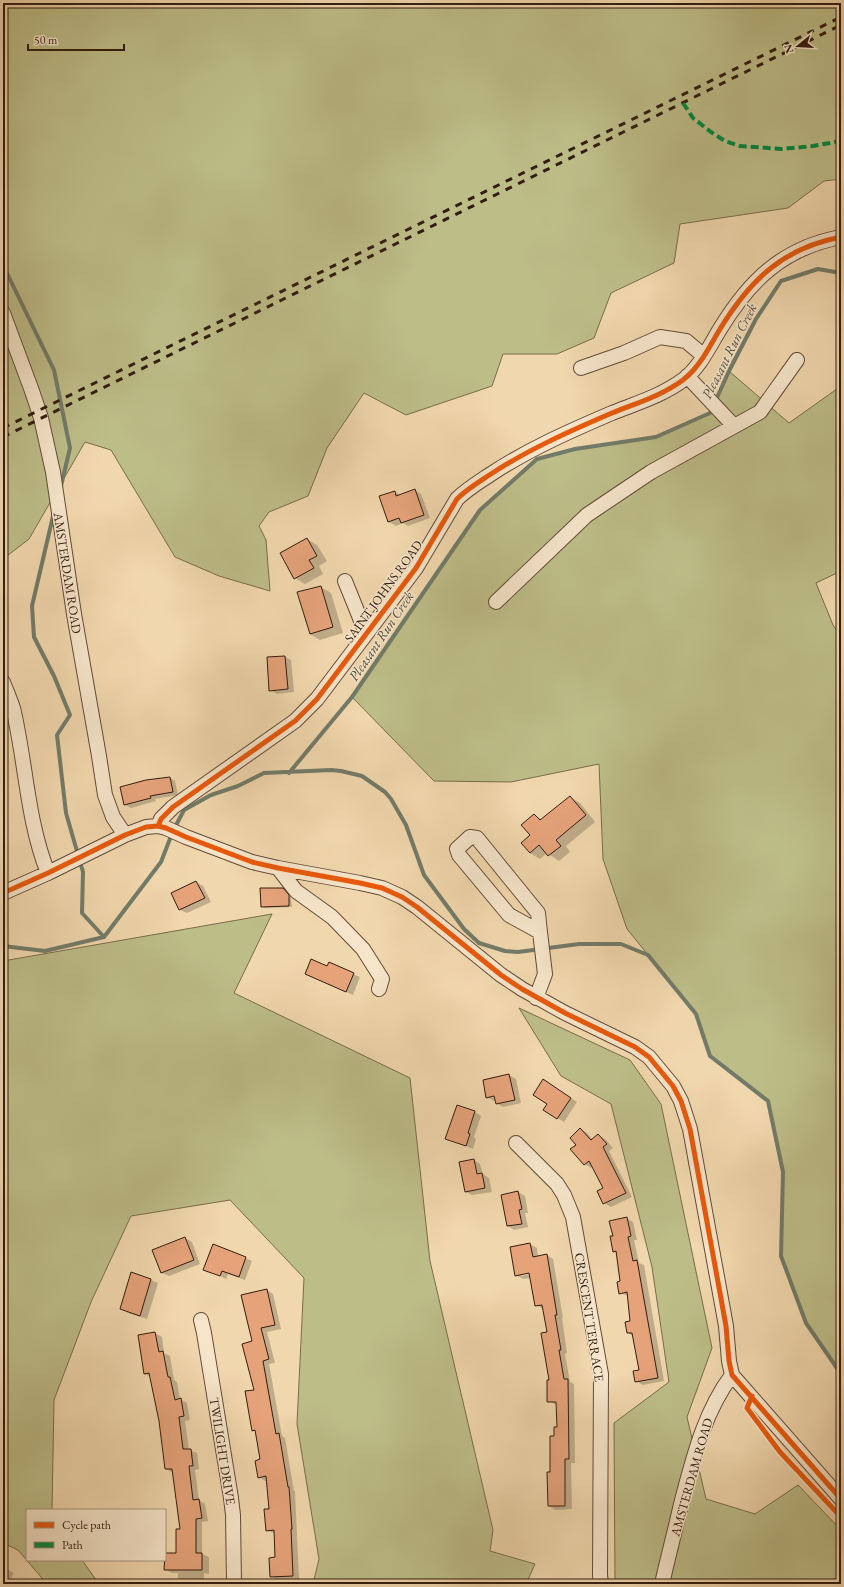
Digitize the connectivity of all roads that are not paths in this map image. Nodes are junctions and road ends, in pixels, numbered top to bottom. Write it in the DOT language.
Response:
graph roads {
  1 [pos="841,237"];
  2 [pos="3,313"];
  3 [pos="704,356"];
  4 [pos="796,360"];
  5 [pos="581,368"];
  6 [pos="687,376"];
  7 [pos="734,426"];
  8 [pos="346,581"];
  9 [pos="496,602"];
  10 [pos="366,633"];
  11 [pos="3,682"];
  12 [pos="162,827"];
  13 [pos="125,835"];
  14 [pos="278,868"];
  15 [pos="48,873"];
  16 [pos="3,893"];
  17 [pos="540,935"];
  18 [pos="379,989"];
  19 [pos="536,998"];
  20 [pos="516,1143"];
  21 [pos="201,1320"];
  22 [pos="732,1375"];
  23 [pos="841,1500"];
  24 [pos="234,1584"];
  25 [pos="602,1584"];
  26 [pos="662,1584"];
  1 -- 3 [label="street, SAINT JOHNS ROAD"];
  2 -- 13 [label="street, AMSTERDAM ROAD"];
  3 -- 5 [label="street"];
  3 -- 6 [label="street, SAINT JOHNS ROAD"];
  4 -- 7 [label="street"];
  6 -- 7 [label="street"];
  6 -- 10 [label="street, SAINT JOHNS ROAD"];
  7 -- 9 [label="street"];
  8 -- 10 [label="street"];
  10 -- 12 [label="street, SAINT JOHNS ROAD"];
  11 -- 15 [label="street"];
  12 -- 13 [label="street"];
  12 -- 14 [label="street"];
  13 -- 15 [label="street"];
  14 -- 18 [label="street"];
  14 -- 19 [label="street"];
  15 -- 16 [label="street"];
  17 -- 17 [label="street"];
  17 -- 19 [label="street"];
  19 -- 22 [label="street"];
  20 -- 25 [label="street, CRESCENT TERRACE"];
  21 -- 24 [label="street, TWILIGHT DRIVE"];
  22 -- 23 [label="street"];
  22 -- 26 [label="street, AMSTERDAM ROAD"];
}
